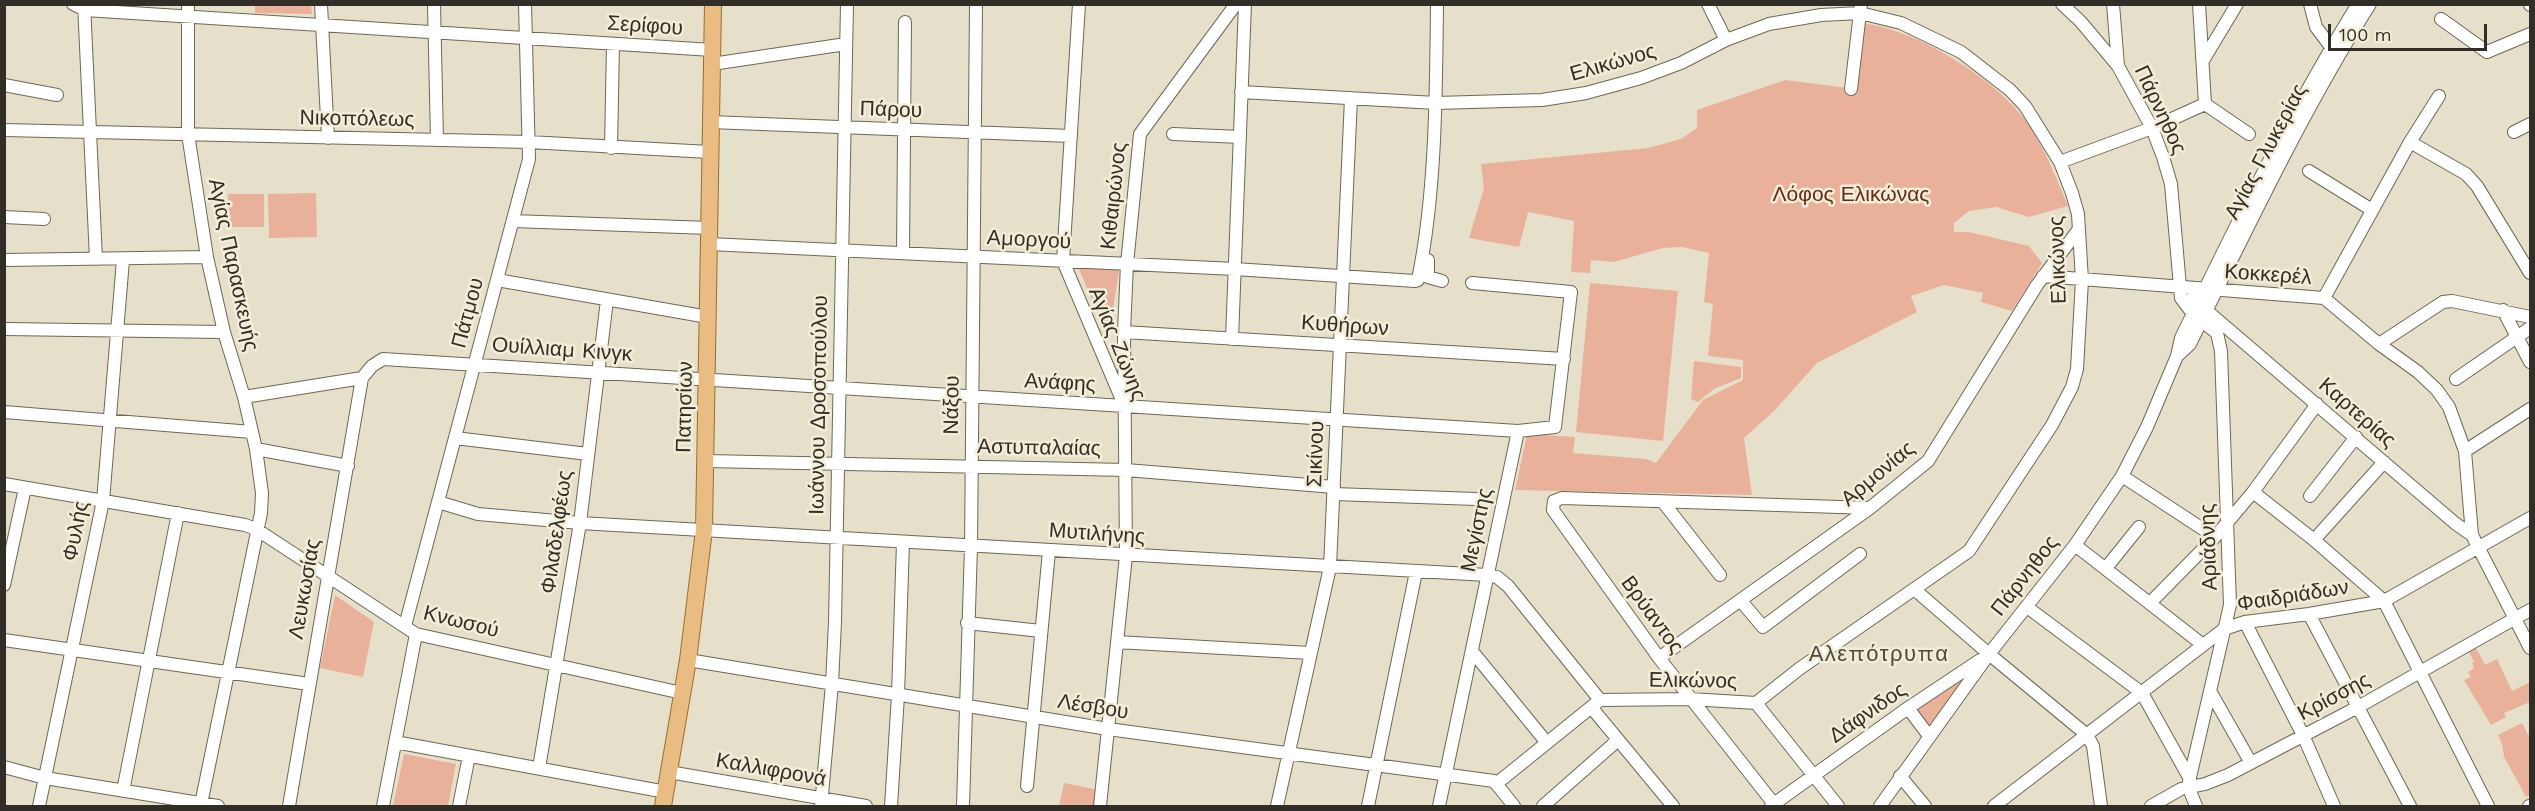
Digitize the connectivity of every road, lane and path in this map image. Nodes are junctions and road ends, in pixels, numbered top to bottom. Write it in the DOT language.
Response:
graph roads {
  1 [pos="321,4"];
  2 [pos="434,4"];
  3 [pos="525,4"];
  4 [pos="713,4"];
  5 [pos="847,4"];
  6 [pos="976,4"];
  7 [pos="1079,4"];
  8 [pos="1236,4"];
  9 [pos="1245,4"];
  10 [pos="1437,4"];
  11 [pos="1708,4"];
  12 [pos="2062,4"];
  13 [pos="2113,4"];
  14 [pos="2199,4"];
  15 [pos="2237,4"];
  16 [pos="2310,4"];
  17 [pos="2358,4"];
  18 [pos="2370,4"];
  19 [pos="81,6"];
  20 [pos="1861,9"];
  21 [pos="189,10"];
  22 [pos="2441,19"];
  23 [pos="905,22"];
  24 [pos="322,24"];
  25 [pos="435,33"];
  26 [pos="2530,34"];
  27 [pos="526,38"];
  28 [pos="1726,40"];
  29 [pos="613,44"];
  30 [pos="846,44"];
  31 [pos="2331,47"];
  32 [pos="712,57"];
  33 [pos="2204,59"];
  34 [pos="2118,66"];
  35 [pos="4,85"];
  36 [pos="1851,89"];
  37 [pos="1241,92"];
  38 [pos="57,95"];
  39 [pos="2439,96"];
  40 [pos="1351,98"];
  41 [pos="1436,103"];
  42 [pos="2205,104"];
  43 [pos="710,122"];
  44 [pos="2530,124"];
  45 [pos="845,127"];
  46 [pos="2152,128"];
  47 [pos="4,130"];
  48 [pos="904,130"];
  49 [pos="88,132"];
  50 [pos="974,132"];
  51 [pos="2514,132"];
  52 [pos="188,134"];
  53 [pos="1173,134"];
  54 [pos="2249,134"];
  55 [pos="1071,136"];
  56 [pos="1240,137"];
  57 [pos="328,138"];
  58 [pos="437,140"];
  59 [pos="529,142"];
  60 [pos="2410,142"];
  61 [pos="611,148"];
  62 [pos="709,152"];
  63 [pos="2060,162"];
  64 [pos="2309,171"];
  65 [pos="2372,210"];
  66 [pos="4,217"];
  67 [pos="44,219"];
  68 [pos="513,221"];
  69 [pos="2079,229"];
  70 [pos="709,236"];
  71 [pos="1425,238"];
  72 [pos="843,250"];
  73 [pos="903,253"];
  74 [pos="972,256"];
  75 [pos="207,257"];
  76 [pos="96,259"];
  77 [pos="4,260"];
  78 [pos="123,260"];
  79 [pos="1063,261"];
  80 [pos="1127,264"];
  81 [pos="1235,269"];
  82 [pos="2530,273"];
  83 [pos="2043,276"];
  84 [pos="1342,277"];
  85 [pos="497,280"];
  86 [pos="2082,280"];
  87 [pos="1442,281"];
  88 [pos="1472,283"];
  89 [pos="2181,288"];
  90 [pos="2211,290"];
  91 [pos="2324,298"];
  92 [pos="607,300"];
  93 [pos="2503,310"];
  94 [pos="2200,312"];
  95 [pos="708,317"];
  96 [pos="2530,317"];
  97 [pos="2530,328"];
  98 [pos="4,329"];
  99 [pos="2221,329"];
  100 [pos="117,331"];
  101 [pos="224,332"];
  102 [pos="1124,332"];
  103 [pos="2517,337"];
  104 [pos="1232,339"];
  105 [pos="2379,344"];
  106 [pos="1339,345"];
  107 [pos="1564,359"];
  108 [pos="2530,362"];
  109 [pos="475,363"];
  110 [pos="598,373"];
  111 [pos="362,378"];
  112 [pos="2456,379"];
  113 [pos="707,381"];
  114 [pos="838,389"];
  115 [pos="244,397"];
  116 [pos="971,397"];
  117 [pos="2317,404"];
  118 [pos="1125,406"];
  119 [pos="2530,409"];
  120 [pos="4,412"];
  121 [pos="110,420"];
  122 [pos="1337,420"];
  123 [pos="1518,431"];
  124 [pos="252,432"];
  125 [pos="2356,437"];
  126 [pos="455,438"];
  127 [pos="256,449"];
  128 [pos="2464,451"];
  129 [pos="588,454"];
  130 [pos="707,461"];
  131 [pos="2384,462"];
  132 [pos="836,464"];
  133 [pos="348,466"];
  134 [pos="971,466"];
  135 [pos="1126,470"];
  136 [pos="2122,476"];
  137 [pos="4,484"];
  138 [pos="26,488"];
  139 [pos="1334,490"];
  140 [pos="2253,492"];
  141 [pos="2310,496"];
  142 [pos="1476,499"];
  143 [pos="103,501"];
  144 [pos="438,502"];
  145 [pos="1663,502"];
  146 [pos="1870,508"];
  147 [pos="178,513"];
  148 [pos="2530,518"];
  149 [pos="2228,522"];
  150 [pos="580,523"];
  151 [pos="2139,527"];
  152 [pos="256,529"];
  153 [pos="704,530"];
  154 [pos="2472,535"];
  155 [pos="2215,537"];
  156 [pos="836,538"];
  157 [pos="2314,540"];
  158 [pos="903,542"];
  159 [pos="2075,544"];
  160 [pos="970,546"];
  161 [pos="2479,546"];
  162 [pos="1049,551"];
  163 [pos="1860,554"];
  164 [pos="1126,556"];
  165 [pos="1330,567"];
  166 [pos="2106,568"];
  167 [pos="1416,572"];
  168 [pos="1487,575"];
  169 [pos="1720,575"];
  170 [pos="327,576"];
  171 [pos="4,585"];
  172 [pos="1914,590"];
  173 [pos="1741,601"];
  174 [pos="2384,601"];
  175 [pos="2150,603"];
  176 [pos="2027,607"];
  177 [pos="2530,610"];
  178 [pos="2309,614"];
  179 [pos="2516,618"];
  180 [pos="2245,622"];
  181 [pos="967,623"];
  182 [pos="405,626"];
  183 [pos="2224,629"];
  184 [pos="1041,631"];
  185 [pos="416,634"];
  186 [pos="4,640"];
  187 [pos="1117,642"];
  188 [pos="2203,645"];
  189 [pos="2530,648"];
  190 [pos="72,650"];
  191 [pos="1472,651"];
  192 [pos="1310,653"];
  193 [pos="1989,654"];
  194 [pos="1659,658"];
  195 [pos="688,660"];
  196 [pos="149,661"];
  197 [pos="555,665"];
  198 [pos="227,672"];
  199 [pos="2420,672"];
  200 [pos="309,684"];
  201 [pos="832,684"];
  202 [pos="2210,691"];
  203 [pos="682,693"];
  204 [pos="2142,693"];
  205 [pos="898,695"];
  206 [pos="1690,699"];
  207 [pos="1756,703"];
  208 [pos="1596,704"];
  209 [pos="965,706"];
  210 [pos="2358,707"];
  211 [pos="1908,708"];
  212 [pos="1034,717"];
  213 [pos="1108,729"];
  214 [pos="2087,735"];
  215 [pos="2303,735"];
  216 [pos="1929,736"];
  217 [pos="1618,740"];
  218 [pos="395,742"];
  219 [pos="1547,742"];
  220 [pos="1289,754"];
  221 [pos="469,756"];
  222 [pos="2251,763"];
  223 [pos="1377,766"];
  224 [pos="4,767"];
  225 [pos="539,768"];
  226 [pos="669,772"];
  227 [pos="1815,775"];
  228 [pos="1446,776"];
  229 [pos="1900,776"];
  230 [pos="45,778"];
  231 [pos="1495,783"];
  232 [pos="2189,783"];
  233 [pos="1027,786"];
  234 [pos="123,791"];
  235 [pos="664,799"];
  236 [pos="822,803"];
  237 [pos="201,804"];
  238 [pos="1772,806"];
  239 [pos="39,807"];
  240 [pos="218,807"];
  241 [pos="288,807"];
  242 [pos="383,807"];
  243 [pos="459,807"];
  244 [pos="866,807"];
  245 [pos="891,807"];
  246 [pos="963,807"];
  247 [pos="1100,807"];
  248 [pos="1277,807"];
  249 [pos="1368,807"];
  250 [pos="1439,807"];
  251 [pos="1514,807"];
  252 [pos="1543,807"];
  253 [pos="1673,807"];
  254 [pos="1838,807"];
  255 [pos="1880,807"];
  256 [pos="1925,807"];
  257 [pos="1994,807"];
  258 [pos="2100,807"];
  259 [pos="2151,807"];
  260 [pos="2196,807"];
  261 [pos="2334,807"];
  262 [pos="2410,807"];
  263 [pos="2488,807"];
  1 -- 24 [label="street"];
  2 -- 25 [label="street"];
  3 -- 27 [label="street, Πάτμου"];
  4 -- 32 [label="main road, Πατησίων"];
  5 -- 30 [label="street, Ιωάννου Δροσοπούλου"];
  6 -- 50 [label="street, Νάξου"];
  7 -- 55 [label="street, Αγίας Ζώνης"];
  8 -- 80 [label="street, Κιθαιρώνος"];
  9 -- 37 [label="street"];
  10 -- 41 [label="street"];
  11 -- 28 [label="street"];
  12 -- 34 [label="street, Πάρνηθος"];
  13 -- 34 [label="street"];
  14 -- 33 [label="street"];
  15 -- 33 [label="street"];
  16 -- 31 [label="street"];
  17 -- 31 [label="street, Αγίας Γλυκερίας"];
  18 -- 90 [label="street, Αγίας Γλυκερίας"];
  19 -- 21 [label="street, Σερίφου"];
  19 -- 49 [label="street"];
  20 -- 28 [label="street, Ελικώνος"];
  20 -- 36 [label="street"];
  20 -- 63 [label="street, Ελικώνος"];
  21 -- 24 [label="street, Σερίφου"];
  21 -- 52 [label="street, Αγίας Παρασκευής"];
  22 -- 26 [label="street"];
  23 -- 48 [label="street"];
  24 -- 25 [label="street, Σερίφου"];
  24 -- 57 [label="street"];
  25 -- 27 [label="street, Σερίφου"];
  25 -- 58 [label="street"];
  27 -- 29 [label="street, Σερίφου"];
  27 -- 59 [label="street, Πάτμου"];
  28 -- 41 [label="street, Ελικώνος"];
  29 -- 32 [label="street, Σερίφου"];
  29 -- 61 [label="street"];
  30 -- 32 [label="street, Σερίφου"];
  30 -- 45 [label="street, Ιωάννου Δροσοπούλου"];
  31 -- 90 [label="street, Αγίας Γλυκερίας"];
  32 -- 43 [label="main road, Πατησίων"];
  33 -- 42 [label="street"];
  34 -- 46 [label="street, Πάρνηθος"];
  35 -- 38 [label="street"];
  37 -- 40 [label="street, Ελικώνος"];
  37 -- 56 [label="street"];
  39 -- 60 [label="street"];
  40 -- 41 [label="street, Ελικώνος"];
  40 -- 84 [label="street, Σικίνου"];
  41 -- 71 [label="street"];
  42 -- 46 [label="street"];
  42 -- 54 [label="street"];
  43 -- 45 [label="street, Πάρου"];
  43 -- 62 [label="main road, Πατησίων"];
  44 -- 51 [label="street"];
  45 -- 48 [label="street, Πάρου"];
  45 -- 72 [label="street, Ιωάννου Δροσοπούλου"];
  46 -- 63 [label="street"];
  46 -- 89 [label="street, Πάρνηθος"];
  47 -- 49 [label="street, Νικοπόλεως"];
  48 -- 50 [label="street, Πάρου"];
  48 -- 73 [label="street"];
  49 -- 52 [label="street, Νικοπόλεως"];
  49 -- 76 [label="street"];
  50 -- 55 [label="street, Πάρου"];
  50 -- 74 [label="street, Νάξου"];
  52 -- 57 [label="street, Νικοπόλεως"];
  52 -- 75 [label="street, Αγίας Παρασκευής"];
  53 -- 56 [label="street"];
  55 -- 79 [label="street, Αγίας Ζώνης"];
  56 -- 81 [label="street"];
  57 -- 58 [label="street, Νικοπόλεως"];
  58 -- 59 [label="street, Νικοπόλεως"];
  59 -- 61 [label="street, Νικοπόλεως"];
  59 -- 68 [label="street, Πάτμου"];
  60 -- 65 [label="street"];
  60 -- 82 [label="street"];
  61 -- 62 [label="street, Νικοπόλεως"];
  62 -- 70 [label="main road, Πατησίων"];
  63 -- 69 [label="street, Ελικώνος"];
  64 -- 65 [label="street"];
  65 -- 91 [label="street"];
  66 -- 67 [label="street"];
  68 -- 70 [label="street, Αμοργού"];
  68 -- 85 [label="street, Πάτμου"];
  69 -- 83 [label="street, Αρμονίας"];
  69 -- 86 [label="street, Ελικώνος"];
  70 -- 72 [label="street, Αμοργού"];
  70 -- 95 [label="main road, Πατησίων"];
  71 -- 84 [label="street, Αμοργού"];
  71 -- 87 [label="street"];
  72 -- 73 [label="street, Αμοργού"];
  72 -- 114 [label="street, Ιωάννου Δροσοπούλου"];
  73 -- 74 [label="street, Αμοργού"];
  74 -- 79 [label="street, Αμοργού"];
  74 -- 116 [label="street, Νάξου"];
  75 -- 78 [label="street"];
  75 -- 101 [label="street, Αγίας Παρασκευής"];
  76 -- 77 [label="street"];
  76 -- 78 [label="street"];
  78 -- 100 [label="street, Φυλής"];
  79 -- 80 [label="street, Αμοργού"];
  79 -- 118 [label="street, Αγίας Ζώνης"];
  80 -- 81 [label="street, Αμοργού"];
  80 -- 102 [label="street, Κιθαιρώνος"];
  81 -- 84 [label="street, Αμοργού"];
  81 -- 104 [label="street"];
  83 -- 86 [label="street, Κοκκερέλ"];
  83 -- 146 [label="street, Αρμονίας"];
  84 -- 106 [label="street, Σικίνου"];
  85 -- 92 [label="street"];
  85 -- 109 [label="street, Πάτμου"];
  86 -- 89 [label="street, Κοκκερέλ"];
  86 -- 172 [label="street, Ελικώνος"];
  88 -- 107 [label="street"];
  89 -- 90 [label="street, Κοκκερέλ"];
  89 -- 94 [label="street, Πάρνηθος"];
  90 -- 91 [label="street, Κοκκερέλ"];
  90 -- 94 [label="street, Αγίας Γλυκερίας"];
  91 -- 105 [label="street, Κοκκερέλ"];
  92 -- 95 [label="street"];
  92 -- 110 [label="street, Φιλαδελφέως"];
  93 -- 96 [label="street"];
  93 -- 103 [label="street"];
  93 -- 105 [label="street"];
  94 -- 99 [label="street, Καρτερίας"];
  94 -- 136 [label="street, Πάρνηθος"];
  95 -- 113 [label="main road, Πατησίων"];
  97 -- 103 [label="street"];
  98 -- 100 [label="street"];
  99 -- 117 [label="street, Καρτερίας"];
  99 -- 149 [label="street, Αριάδνης"];
  100 -- 101 [label="street"];
  100 -- 121 [label="street, Φυλής"];
  101 -- 115 [label="street, Αγίας Παρασκευής"];
  102 -- 104 [label="street, Κυθήρων"];
  102 -- 118 [label="street, Κιθαιρώνος"];
  103 -- 108 [label="street"];
  103 -- 112 [label="street"];
  104 -- 106 [label="street, Κυθήρων"];
  105 -- 128 [label="street, Κοκκερέλ"];
  106 -- 107 [label="street, Κυθήρων"];
  106 -- 122 [label="street, Σικίνου"];
  107 -- 123 [label="street"];
  109 -- 110 [label="street, Ουίλλιαμ Κινγκ"];
  109 -- 111 [label="street, Ουίλλιαμ Κινγκ"];
  109 -- 126 [label="street, Πάτμου"];
  110 -- 113 [label="street, Ουίλλιαμ Κινγκ"];
  110 -- 129 [label="street, Φιλαδελφέως"];
  111 -- 115 [label="street"];
  111 -- 133 [label="street, Λευκωσίας"];
  113 -- 114 [label="street, Ανάφης"];
  113 -- 130 [label="main road, Πατησίων"];
  114 -- 116 [label="street, Ανάφης"];
  114 -- 132 [label="street, Ιωάννου Δροσοπούλου"];
  115 -- 124 [label="street, Αγίας Παρασκευής"];
  116 -- 118 [label="street, Ανάφης"];
  116 -- 134 [label="street, Νάξου"];
  117 -- 125 [label="street, Καρτερίας"];
  117 -- 140 [label="street"];
  118 -- 122 [label="street, Ανάφης"];
  118 -- 135 [label="street, Αγίας Ζώνης"];
  119 -- 128 [label="street"];
  120 -- 121 [label="street"];
  121 -- 124 [label="street"];
  121 -- 143 [label="street, Φυλής"];
  122 -- 123 [label="street, Ανάφης"];
  122 -- 139 [label="street, Σικίνου"];
  123 -- 168 [label="street, Μεγίστης"];
  124 -- 127 [label="street, Αγίας Παρασκευής"];
  125 -- 131 [label="street, Καρτερίας"];
  125 -- 141 [label="street"];
  126 -- 129 [label="street"];
  126 -- 144 [label="street, Πάτμου"];
  127 -- 133 [label="street"];
  127 -- 152 [label="street, Αγίας Παρασκευής"];
  128 -- 154 [label="street, Κοκκερέλ"];
  129 -- 150 [label="street, Φιλαδελφέως"];
  130 -- 132 [label="street, Αστυπαλαίας"];
  130 -- 153 [label="main road, Πατησίων"];
  131 -- 154 [label="street, Καρτερίας"];
  131 -- 157 [label="street"];
  132 -- 134 [label="street, Αστυπαλαίας"];
  132 -- 156 [label="street, Ιωάννου Δροσοπούλου"];
  133 -- 170 [label="street, Λευκωσίας"];
  134 -- 135 [label="street, Αστυπαλαίας"];
  134 -- 160 [label="street, Νάξου"];
  135 -- 139 [label="street, Αστυπαλαίας"];
  135 -- 164 [label="street, Αγίας Ζώνης"];
  136 -- 155 [label="street"];
  136 -- 159 [label="street, Πάρνηθος"];
  137 -- 138 [label="street"];
  138 -- 143 [label="street"];
  138 -- 171 [label="street"];
  139 -- 142 [label="street, Αστυπαλαίας"];
  139 -- 165 [label="street, Σικίνου"];
  140 -- 149 [label="street"];
  140 -- 157 [label="street"];
  143 -- 147 [label="street"];
  143 -- 190 [label="street, Φυλής"];
  144 -- 150 [label="street, Μυτιλήνης"];
  144 -- 182 [label="street, Πάτμου"];
  145 -- 146 [label="street"];
  145 -- 169 [label="street"];
  145 -- 194 [label="street, Βρύαντος"];
  146 -- 173 [label="street, Αρμονίας"];
  147 -- 152 [label="street"];
  147 -- 196 [label="street"];
  148 -- 161 [label="street, Φαιδριάδων"];
  149 -- 155 [label="street"];
  149 -- 183 [label="street, Αριάδνης"];
  150 -- 153 [label="street, Μυτιλήνης"];
  150 -- 197 [label="street, Φιλαδελφέως"];
  151 -- 166 [label="street"];
  152 -- 170 [label="street, Κνωσού"];
  152 -- 198 [label="street, Αγίας Παρασκευής"];
  153 -- 156 [label="street, Μυτιλήνης"];
  153 -- 195 [label="main road, Πατησίων"];
  154 -- 161 [label="street, Καρτερίας"];
  155 -- 175 [label="street"];
  156 -- 158 [label="street, Μυτιλήνης"];
  156 -- 201 [label="street, Ιωάννου Δροσοπούλου"];
  157 -- 174 [label="street"];
  158 -- 160 [label="street, Μυτιλήνης"];
  158 -- 205 [label="street"];
  159 -- 166 [label="street"];
  159 -- 176 [label="street, Πάρνηθος"];
  160 -- 162 [label="street, Μυτιλήνης"];
  160 -- 181 [label="street, Νάξου"];
  161 -- 174 [label="street, Φαιδριάδων"];
  161 -- 179 [label="street, Καρτερίας"];
  162 -- 164 [label="street, Μυτιλήνης"];
  162 -- 184 [label="street"];
  163 -- 173 [label="street"];
  164 -- 165 [label="street, Μυτιλήνης"];
  164 -- 187 [label="street, Αγίας Ζώνης"];
  165 -- 167 [label="street, Μυτιλήνης"];
  165 -- 192 [label="street, Σικίνου"];
  166 -- 175 [label="street"];
  167 -- 168 [label="street, Μυτιλήνης"];
  167 -- 223 [label="street"];
  168 -- 191 [label="street, Μεγίστης"];
  168 -- 208 [label="street"];
  170 -- 182 [label="street, Κνωσού"];
  170 -- 200 [label="street, Λευκωσίας"];
  172 -- 193 [label="street"];
  172 -- 207 [label="street, Ελικώνος"];
  173 -- 194 [label="street, Αρμονίας"];
  174 -- 178 [label="street, Φαιδριάδων"];
  174 -- 199 [label="street"];
  175 -- 188 [label="street"];
  176 -- 193 [label="street, Πάρνηθος"];
  176 -- 204 [label="street"];
  177 -- 179 [label="street, Κρίσσης"];
  178 -- 180 [label="street, Φαιδριάδων"];
  178 -- 210 [label="street"];
  179 -- 189 [label="street, Καρτερίας"];
  179 -- 199 [label="street, Κρίσσης"];
  180 -- 183 [label="street, Φαιδριάδων"];
  180 -- 215 [label="street"];
  181 -- 184 [label="street"];
  181 -- 209 [label="street, Νάξου"];
  182 -- 185 [label="street, Κνωσού"];
  183 -- 188 [label="street, Φαιδριάδων"];
  183 -- 202 [label="street, Αριάδνης"];
  184 -- 212 [label="street"];
  185 -- 197 [label="street, Κνωσού"];
  185 -- 218 [label="street"];
  186 -- 190 [label="street"];
  187 -- 192 [label="street"];
  187 -- 213 [label="street, Αγίας Ζώνης"];
  188 -- 204 [label="street, Φαιδριάδων"];
  190 -- 196 [label="street"];
  190 -- 230 [label="street, Φυλής"];
  191 -- 219 [label="street"];
  191 -- 228 [label="street, Μεγίστης"];
  192 -- 220 [label="street, Σικίνου"];
  193 -- 211 [label="street, Δάφνιδος"];
  193 -- 214 [label="street"];
  193 -- 216 [label="street, Πάρνηθος"];
  194 -- 206 [label="street, Βρύαντος"];
  195 -- 201 [label="street, Λέσβου"];
  195 -- 203 [label="main road, Πατησίων"];
  196 -- 198 [label="street"];
  196 -- 234 [label="street"];
  197 -- 203 [label="street, Κνωσού"];
  197 -- 225 [label="street, Φιλαδελφέως"];
  198 -- 200 [label="street"];
  198 -- 237 [label="street, Αγίας Παρασκευής"];
  199 -- 210 [label="street, Κρίσσης"];
  199 -- 263 [label="street"];
  200 -- 241 [label="street, Λευκωσίας"];
  201 -- 205 [label="street, Λέσβου"];
  201 -- 236 [label="street, Ιωάννου Δροσοπούλου"];
  202 -- 222 [label="street"];
  202 -- 232 [label="street, Αριάδνης"];
  203 -- 226 [label="main road, Πατησίων"];
  204 -- 214 [label="street, Φαιδριάδων"];
  204 -- 232 [label="street"];
  205 -- 209 [label="street, Λέσβου"];
  205 -- 245 [label="street"];
  206 -- 207 [label="street, Ελικώνος"];
  206 -- 208 [label="street, Ελικώνος"];
  206 -- 238 [label="street, Βρύαντος"];
  207 -- 227 [label="street"];
  208 -- 217 [label="street"];
  208 -- 219 [label="street"];
  209 -- 212 [label="street, Λέσβου"];
  209 -- 246 [label="street, Νάξου"];
  210 -- 215 [label="street, Κρίσσης"];
  210 -- 262 [label="street"];
  211 -- 216 [label="street"];
  211 -- 227 [label="street, Δάφνιδος"];
  212 -- 213 [label="street, Λέσβου"];
  212 -- 233 [label="street"];
  213 -- 220 [label="street, Λέσβου"];
  213 -- 247 [label="street, Αγίας Ζώνης"];
  214 -- 257 [label="street, Φαιδριάδων"];
  214 -- 258 [label="street"];
  215 -- 222 [label="street, Κρίσσης"];
  215 -- 261 [label="street"];
  216 -- 229 [label="street, Πάρνηθος"];
  217 -- 252 [label="street"];
  217 -- 253 [label="street"];
  218 -- 221 [label="street"];
  218 -- 242 [label="street"];
  219 -- 231 [label="street"];
  220 -- 223 [label="street, Λέσβου"];
  220 -- 248 [label="street, Σικίνου"];
  221 -- 225 [label="street"];
  221 -- 243 [label="street"];
  222 -- 232 [label="street, Κρίσσης"];
  223 -- 228 [label="street, Λέσβου"];
  223 -- 249 [label="street"];
  224 -- 230 [label="street"];
  225 -- 235 [label="street"];
  226 -- 235 [label="main road, Πατησίων"];
  226 -- 236 [label="street, Καλλιφρονά"];
  227 -- 238 [label="street, Δάφνιδος"];
  227 -- 254 [label="street"];
  228 -- 231 [label="street, Λέσβου"];
  228 -- 250 [label="street, Μεγίστης"];
  229 -- 255 [label="street, Πάρνηθος"];
  229 -- 256 [label="street"];
  230 -- 234 [label="street"];
  230 -- 239 [label="street, Φυλής"];
  231 -- 251 [label="street"];
  232 -- 259 [label="street, Κρίσσης"];
  232 -- 260 [label="street"];
  234 -- 237 [label="street"];
  236 -- 244 [label="street, Καλλιφρονά"];
  237 -- 240 [label="street"];
}
